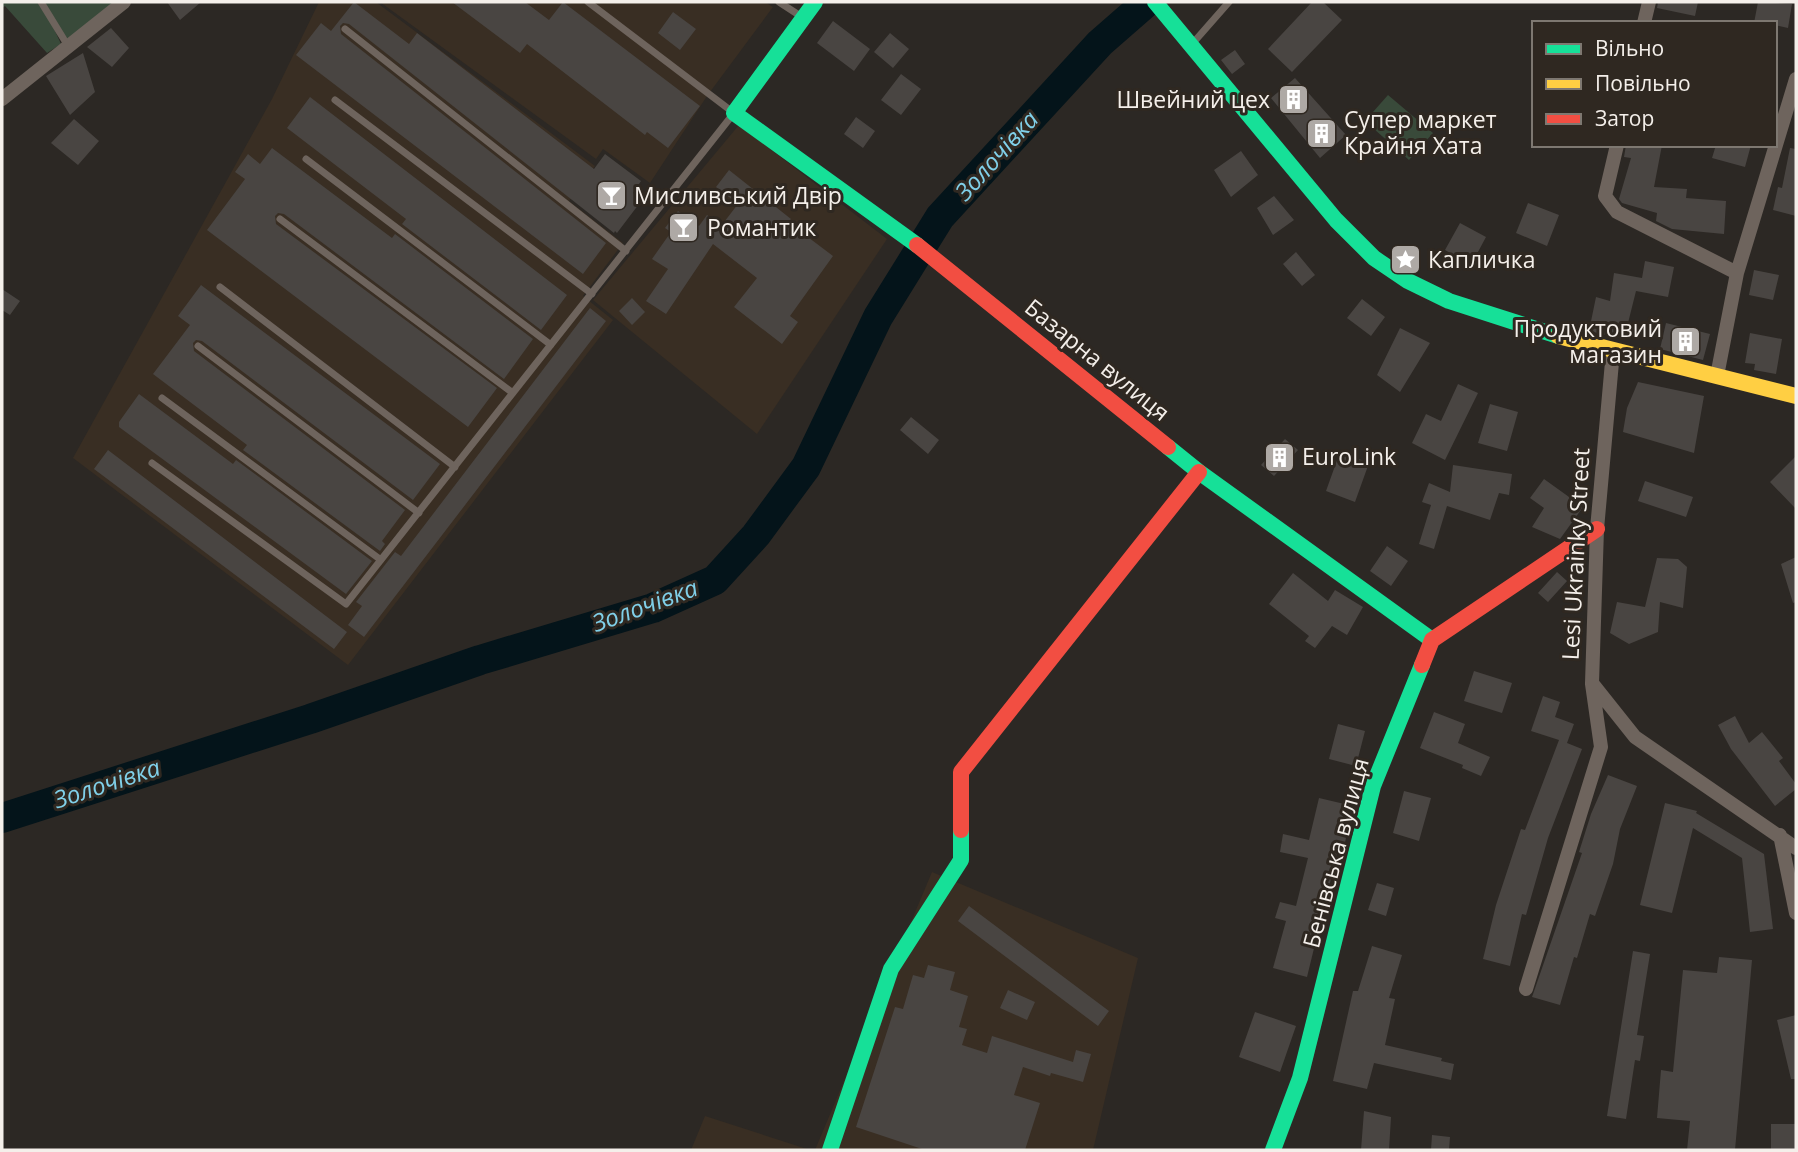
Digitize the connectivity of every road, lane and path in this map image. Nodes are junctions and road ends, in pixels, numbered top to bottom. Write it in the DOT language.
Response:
graph roads {
  1 [pos="41,2"];
  2 [pos="124,2"];
  3 [pos="588,2"];
  4 [pos="779,2"];
  5 [pos="814,2"];
  6 [pos="1155,2"];
  7 [pos="1229,2"];
  8 [pos="1649,2"];
  9 [pos="802,18"];
  10 [pos="1644,21"];
  11 [pos="345,29"];
  12 [pos="1187,38"];
  13 [pos="69,46"];
  14 [pos="1796,79"];
  15 [pos="2,99"];
  16 [pos="335,100"];
  17 [pos="734,113"];
  18 [pos="1777,141"];
  19 [pos="1617,147"];
  20 [pos="1775,147"];
  21 [pos="306,159"];
  22 [pos="280,219"];
  23 [pos="626,251"];
  24 [pos="1737,273"];
  25 [pos="220,287"];
  26 [pos="592,294"];
  27 [pos="551,345"];
  28 [pos="198,346"];
  29 [pos="1613,351"];
  30 [pos="1717,376"];
  31 [pos="513,393"];
  32 [pos="1796,397"];
  33 [pos="162,398"];
  34 [pos="152,463"];
  35 [pos="455,467"];
  36 [pos="1199,472"];
  37 [pos="419,513"];
  38 [pos="1597,529"];
  39 [pos="381,560"];
  40 [pos="1432,640"];
  41 [pos="1592,683"];
  42 [pos="1780,835"];
  43 [pos="1796,848"];
  44 [pos="1796,913"];
  45 [pos="1526,989"];
  46 [pos="830,1150"];
  47 [pos="1273,1150"];
  1 -- 13 [label="lane"];
  2 -- 13 [label="street"];
  3 -- 17 [label="lane"];
  4 -- 9 [label="lane"];
  5 -- 9 [label="street"];
  6 -- 12 [label="street"];
  7 -- 12 [label="lane"];
  8 -- 10 [label="street"];
  9 -- 17 [label="street"];
  11 -- 23 [label="lane"];
  12 -- 29 [label="street"];
  13 -- 15 [label="street"];
  14 -- 18 [label="street"];
  16 -- 26 [label="lane"];
  17 -- 23 [label="lane"];
  17 -- 36 [label="street, Базарна вулиця"];
  19 -- 24 [label="street"];
  20 -- 24 [label="street"];
  21 -- 27 [label="lane"];
  22 -- 31 [label="lane"];
  23 -- 26 [label="lane"];
  24 -- 30 [label="street"];
  25 -- 35 [label="lane"];
  26 -- 27 [label="lane"];
  27 -- 31 [label="lane"];
  28 -- 37 [label="lane"];
  29 -- 30 [label="street"];
  29 -- 38 [label="street, Lesi Ukrainky Street"];
  30 -- 32 [label="street"];
  31 -- 35 [label="lane"];
  33 -- 39 [label="lane"];
  34 -- 39 [label="lane"];
  35 -- 37 [label="lane"];
  36 -- 40 [label="street, Базарна вулиця"];
  36 -- 46 [label="street"];
  37 -- 39 [label="lane"];
  38 -- 40 [label="street"];
  38 -- 41 [label="street, Lesi Ukrainky Street"];
  40 -- 47 [label="street, Бенівська вулиця"];
  41 -- 42 [label="street, Lesi Ukrainky Street"];
  41 -- 45 [label="street"];
  42 -- 43 [label="street, Lesi Ukrainky Street"];
  42 -- 44 [label="street"];
}
